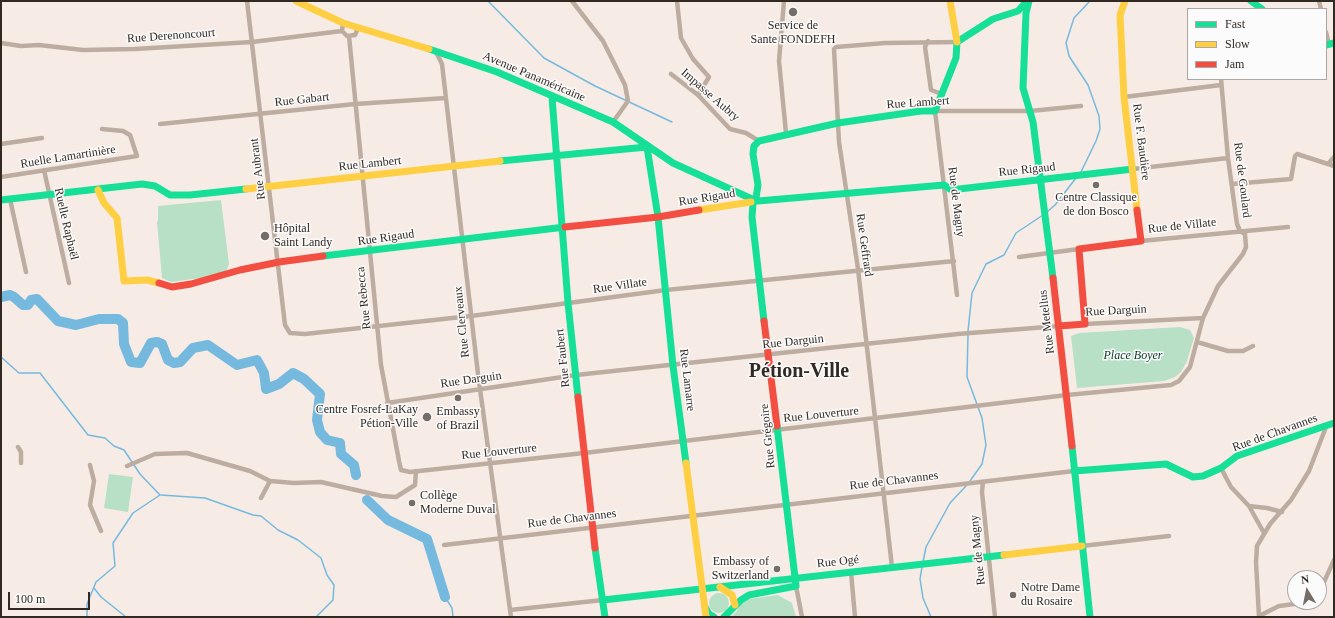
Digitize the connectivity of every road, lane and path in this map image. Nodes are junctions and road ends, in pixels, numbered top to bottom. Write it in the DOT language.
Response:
graph roads {
  1 [pos="247,1"];
  2 [pos="296,1"];
  3 [pos="572,1"];
  4 [pos="677,1"];
  5 [pos="784,1"];
  6 [pos="950,1"];
  7 [pos="955,1"];
  8 [pos="1028,1"];
  9 [pos="1125,1"];
  10 [pos="1251,1"];
  11 [pos="1261,8"];
  12 [pos="1012,13"];
  13 [pos="343,23"];
  14 [pos="1026,27"];
  15 [pos="358,28"];
  16 [pos="342,31"];
  17 [pos="1327,35"];
  18 [pos="349,36"];
  19 [pos="957,38"];
  20 [pos="928,41"];
  21 [pos="252,42"];
  22 [pos="1,43"];
  23 [pos="1330,45"];
  24 [pos="435,51"];
  25 [pos="671,74"];
  26 [pos="1221,80"];
  27 [pos="1222,85"];
  28 [pos="942,94"];
  29 [pos="698,95"];
  30 [pos="552,97"];
  31 [pos="1124,97"];
  32 [pos="446,98"];
  33 [pos="355,104"];
  34 [pos="1081,106"];
  35 [pos="935,111"];
  36 [pos="1030,111"];
  37 [pos="261,114"];
  38 [pos="613,122"];
  39 [pos="838,123"];
  40 [pos="160,124"];
  41 [pos="102,129"];
  42 [pos="786,133"];
  43 [pos="42,138"];
  44 [pos="759,141"];
  45 [pos="1,144"];
  46 [pos="647,146"];
  47 [pos="555,154"];
  48 [pos="1334,157"];
  49 [pos="1228,158"];
  50 [pos="1328,164"];
  51 [pos="454,165"];
  52 [pos="1334,166"];
  53 [pos="1133,169"];
  54 [pos="44,170"];
  55 [pos="362,176"];
  56 [pos="1,177"];
  57 [pos="1040,179"];
  58 [pos="1232,184"];
  59 [pos="944,185"];
  60 [pos="270,186"];
  61 [pos="98,190"];
  62 [pos="847,193"];
  63 [pos="49,195"];
  64 [pos="10,199"];
  65 [pos="1,200"];
  66 [pos="754,201"];
  67 [pos="658,217"];
  68 [pos="562,227"];
  69 [pos="1288,227"];
  70 [pos="1240,231"];
  71 [pos="463,238"];
  72 [pos="1142,241"];
  73 [pos="1079,249"];
  74 [pos="369,252"];
  75 [pos="1050,252"];
  76 [pos="1019,257"];
  77 [pos="954,260"];
  78 [pos="279,262"];
  79 [pos="858,269"];
  80 [pos="26,272"];
  81 [pos="761,280"];
  82 [pos="69,283"];
  83 [pos="666,290"];
  84 [pos="957,295"];
  85 [pos="568,303"];
  86 [pos="472,316"];
  87 [pos="1203,318"];
  88 [pos="1085,324"];
  89 [pos="377,326"];
  90 [pos="1059,326"];
  91 [pos="290,333"];
  92 [pos="1197,342"];
  93 [pos="866,344"];
  94 [pos="1253,346"];
  95 [pos="770,355"];
  96 [pos="673,366"];
  97 [pos="576,375"];
  98 [pos="1179,381"];
  99 [pos="480,390"];
  100 [pos="1067,395"];
  101 [pos="388,403"];
  102 [pos="875,419"];
  103 [pos="1334,423"];
  104 [pos="1326,427"];
  105 [pos="778,430"];
  106 [pos="684,441"];
  107 [pos="18,447"];
  108 [pos="584,453"];
  109 [pos="399,461"];
  110 [pos="21,462"];
  111 [pos="490,463"];
  112 [pos="90,465"];
  113 [pos="127,466"];
  114 [pos="1221,468"];
  115 [pos="416,471"];
  116 [pos="1074,471"];
  117 [pos="270,481"];
  118 [pos="983,482"];
  119 [pos="883,494"];
  120 [pos="261,498"];
  121 [pos="786,505"];
  122 [pos="1249,506"];
  123 [pos="1282,512"];
  124 [pos="693,516"];
  125 [pos="592,527"];
  126 [pos="100,531"];
  127 [pos="1264,533"];
  128 [pos="1169,536"];
  129 [pos="500,538"];
  130 [pos="444,545"];
  131 [pos="1082,546"];
  132 [pos="989,557"];
  133 [pos="1334,560"];
  134 [pos="892,567"];
  135 [pos="851,572"];
  136 [pos="1327,575"];
  137 [pos="795,578"];
  138 [pos="796,586"];
  139 [pos="719,587"];
  140 [pos="702,590"];
  141 [pos="603,600"];
  142 [pos="704,605"];
  143 [pos="735,605"];
  144 [pos="1287,605"];
  145 [pos="510,610"];
  146 [pos="1259,616"];
  147 [pos="510,617"];
  148 [pos="605,617"];
  149 [pos="706,617"];
  150 [pos="714,617"];
  151 [pos="724,617"];
  152 [pos="802,617"];
  153 [pos="855,617"];
  154 [pos="995,617"];
  155 [pos="1090,617"];
  1 -- 21 [label="street, Rue Aubrant"];
  2 -- 13 [label="street, Avenue Panaméricaine"];
  3 -- 38 [label="street"];
  4 -- 29 [label="street"];
  5 -- 42 [label="street"];
  6 -- 19 [label="street"];
  7 -- 19 [label="street"];
  8 -- 12 [label="street"];
  8 -- 14 [label="street, Rue Metellus"];
  9 -- 31 [label="street, Rue F. Baudière"];
  10 -- 11 [label="street"];
  12 -- 14 [label="street"];
  12 -- 19 [label="street"];
  13 -- 15 [label="street, Avenue Panaméricaine"];
  13 -- 16 [label="street"];
  14 -- 36 [label="street, Rue Metellus"];
  15 -- 18 [label="street"];
  15 -- 24 [label="street, Avenue Panaméricaine"];
  16 -- 18 [label="street"];
  16 -- 21 [label="street, Rue Derenoncourt"];
  17 -- 23 [label="street"];
  18 -- 33 [label="street, Rue Rebecca"];
  19 -- 20 [label="street, Rue Geffrard"];
  19 -- 28 [label="street"];
  20 -- 28 [label="street"];
  20 -- 39 [label="street, Rue Geffrard"];
  21 -- 22 [label="street, Rue Derenoncourt"];
  21 -- 37 [label="street, Rue Aubrant"];
  24 -- 30 [label="street, Avenue Panaméricaine"];
  24 -- 32 [label="street, Rue Clerveaux"];
  25 -- 29 [label="street, Impasse Aubry"];
  26 -- 27 [label="street, Rue de Goulard"];
  27 -- 31 [label="street"];
  27 -- 49 [label="street, Rue de Goulard"];
  28 -- 35 [label="street"];
  29 -- 44 [label="street, Impasse Aubry"];
  30 -- 38 [label="street, Avenue Panaméricaine"];
  30 -- 47 [label="street, Rue Faubert"];
  31 -- 53 [label="street, Rue F. Baudière"];
  32 -- 33 [label="street, Rue Gabart"];
  32 -- 51 [label="street, Rue Clerveaux"];
  33 -- 37 [label="street, Rue Gabart"];
  33 -- 55 [label="street, Rue Rebecca"];
  34 -- 36 [label="street, Rue Lambert"];
  35 -- 36 [label="street, Rue Lambert"];
  35 -- 39 [label="street, Rue Lambert"];
  35 -- 59 [label="street, Rue de Magny"];
  36 -- 57 [label="street, Rue Metellus"];
  37 -- 40 [label="street, Rue Gabart"];
  37 -- 60 [label="street, Rue Aubrant"];
  38 -- 46 [label="street, Avenue Panaméricaine"];
  39 -- 42 [label="street, Rue Lambert"];
  39 -- 62 [label="street, Rue Geffrard"];
  41 -- 54 [label="street, Ruelle Lamartinière"];
  42 -- 44 [label="street, Rue Lambert"];
  43 -- 45 [label="street"];
  44 -- 66 [label="street, Rue Grégoire"];
  46 -- 47 [label="street, Rue Lambert"];
  46 -- 66 [label="street, Avenue Panaméricaine"];
  46 -- 67 [label="street, Rue Lamarre"];
  47 -- 51 [label="street, Rue Lambert"];
  47 -- 68 [label="street, Rue Faubert"];
  48 -- 50 [label="street"];
  49 -- 53 [label="street, Rue Rigaud"];
  49 -- 58 [label="street, Rue de Goulard"];
  50 -- 52 [label="street"];
  50 -- 58 [label="street"];
  51 -- 55 [label="street, Rue Lambert"];
  51 -- 71 [label="street, Rue Clerveaux"];
  53 -- 57 [label="street, Rue Rigaud"];
  53 -- 72 [label="street, Rue F. Baudière"];
  54 -- 56 [label="street, Ruelle Lamartinière"];
  54 -- 63 [label="street, Ruelle Raphaël"];
  55 -- 60 [label="street, Rue Lambert"];
  55 -- 74 [label="street, Rue Rebecca"];
  57 -- 59 [label="street, Rue Rigaud"];
  57 -- 75 [label="street, Rue Metellus"];
  58 -- 70 [label="street, Rue de Goulard"];
  59 -- 62 [label="street, Rue Rigaud"];
  59 -- 77 [label="street, Rue de Magny"];
  60 -- 61 [label="street, Rue Lambert"];
  60 -- 78 [label="street, Rue Aubrant"];
  61 -- 63 [label="street, Rue Lambert"];
  61 -- 78 [label="street, Rue Rigaud"];
  62 -- 66 [label="street, Rue Rigaud"];
  62 -- 79 [label="street, Rue Geffrard"];
  63 -- 64 [label="street, Rue Lambert"];
  63 -- 82 [label="street, Ruelle Raphaël"];
  64 -- 65 [label="street, Rue Lambert"];
  64 -- 80 [label="street"];
  66 -- 67 [label="street, Rue Rigaud"];
  66 -- 81 [label="street, Rue Grégoire"];
  67 -- 68 [label="street, Rue Rigaud"];
  67 -- 83 [label="street, Rue Lamarre"];
  68 -- 71 [label="street, Rue Rigaud"];
  68 -- 85 [label="street, Rue Faubert"];
  69 -- 70 [label="street, Rue de Villate"];
  70 -- 72 [label="street, Rue de Villate"];
  70 -- 87 [label="street, Rue de Goulard"];
  71 -- 74 [label="street, Rue Rigaud"];
  71 -- 86 [label="street, Rue Clerveaux"];
  72 -- 73 [label="street, Rue de Villate"];
  73 -- 75 [label="street"];
  73 -- 88 [label="street"];
  74 -- 78 [label="street, Rue Rigaud"];
  74 -- 89 [label="street, Rue Rebecca"];
  75 -- 76 [label="street"];
  75 -- 90 [label="street, Rue Metellus"];
  77 -- 79 [label="street, Rue Villate"];
  77 -- 84 [label="street, Rue de Magny"];
  78 -- 91 [label="street, Rue Aubrant"];
  79 -- 81 [label="street, Rue Villate"];
  79 -- 93 [label="street, Rue Geffrard"];
  81 -- 83 [label="street, Rue Villate"];
  81 -- 95 [label="street, Rue Grégoire"];
  83 -- 85 [label="street, Rue Villate"];
  83 -- 96 [label="street, Rue Lamarre"];
  85 -- 86 [label="street, Rue Villate"];
  85 -- 97 [label="street, Rue Faubert"];
  86 -- 89 [label="street, Rue Villate"];
  86 -- 99 [label="street, Rue Clerveaux"];
  87 -- 88 [label="street, Rue Darguin"];
  87 -- 92 [label="street, Rue de Goulard"];
  88 -- 90 [label="street, Rue Darguin"];
  89 -- 91 [label="street, Rue Villate"];
  89 -- 101 [label="street, Rue Rebecca"];
  90 -- 93 [label="street, Rue Darguin"];
  90 -- 100 [label="street, Rue Metellus"];
  92 -- 94 [label="street"];
  92 -- 98 [label="street, Rue de Goulard"];
  93 -- 95 [label="street, Rue Darguin"];
  93 -- 102 [label="street, Rue Geffrard"];
  95 -- 96 [label="street, Rue Darguin"];
  95 -- 105 [label="street, Rue Grégoire"];
  96 -- 97 [label="street, Rue Darguin"];
  96 -- 106 [label="street, Rue Lamarre"];
  97 -- 99 [label="street, Rue Darguin"];
  97 -- 108 [label="street, Rue Faubert"];
  98 -- 100 [label="street, Rue Louverture"];
  99 -- 101 [label="street, Rue Darguin"];
  99 -- 111 [label="street, Rue Clerveaux"];
  100 -- 102 [label="street, Rue Louverture"];
  100 -- 116 [label="street, Rue Metellus"];
  101 -- 109 [label="street, Rue Rebecca"];
  102 -- 105 [label="street, Rue Louverture"];
  102 -- 119 [label="street, Rue Geffrard"];
  103 -- 104 [label="street, Rue de Chavannes"];
  104 -- 114 [label="street, Rue de Chavannes"];
  104 -- 123 [label="street"];
  105 -- 106 [label="street, Rue Louverture"];
  105 -- 121 [label="street, Rue Grégoire"];
  106 -- 108 [label="street, Rue Louverture"];
  106 -- 124 [label="street, Rue Lamarre"];
  107 -- 110 [label="street"];
  108 -- 111 [label="street, Rue Louverture"];
  108 -- 125 [label="street, Rue Faubert"];
  109 -- 115 [label="street, Rue Louverture"];
  111 -- 115 [label="street, Rue Louverture"];
  111 -- 129 [label="street, Rue Clerveaux"];
  112 -- 126 [label="street"];
  113 -- 117 [label="street"];
  114 -- 116 [label="street, Rue de Chavannes"];
  114 -- 122 [label="street"];
  115 -- 117 [label="street"];
  116 -- 118 [label="street, Rue de Chavannes"];
  116 -- 131 [label="street, Rue Metellus"];
  117 -- 120 [label="street"];
  118 -- 119 [label="street, Rue de Chavannes"];
  118 -- 132 [label="street, Rue de Magny"];
  119 -- 121 [label="street, Rue de Chavannes"];
  119 -- 134 [label="street, Rue Geffrard"];
  121 -- 124 [label="street, Rue de Chavannes"];
  121 -- 137 [label="street, Rue Grégoire"];
  122 -- 123 [label="street"];
  122 -- 127 [label="street"];
  123 -- 127 [label="street"];
  124 -- 125 [label="street, Rue de Chavannes"];
  124 -- 140 [label="street, Rue Lamarre"];
  125 -- 129 [label="street, Rue de Chavannes"];
  125 -- 141 [label="street, Rue Faubert"];
  127 -- 146 [label="street"];
  128 -- 131 [label="street, Rue Ogé"];
  129 -- 130 [label="street, Rue de Chavannes"];
  129 -- 145 [label="street, Rue Clerveaux"];
  131 -- 132 [label="street, Rue Ogé"];
  131 -- 155 [label="street, Rue Metellus"];
  132 -- 134 [label="street, Rue Ogé"];
  132 -- 154 [label="street, Rue de Magny"];
  133 -- 136 [label="street"];
  134 -- 135 [label="street, Rue Ogé"];
  135 -- 137 [label="street, Rue Ogé"];
  135 -- 153 [label="street"];
  137 -- 138 [label="street, Rue Grégoire"];
  137 -- 139 [label="street, Rue Ogé"];
  138 -- 143 [label="street"];
  138 -- 152 [label="street, Rue Grégoire"];
  139 -- 140 [label="street, Rue Ogé"];
  139 -- 143 [label="street"];
  140 -- 141 [label="street, Rue Ogé"];
  140 -- 142 [label="street, Rue Lamarre"];
  141 -- 145 [label="street, Rue Ogé"];
  141 -- 148 [label="street, Rue Faubert"];
  142 -- 149 [label="street, Rue Lamarre"];
  142 -- 150 [label="street"];
  143 -- 151 [label="street"];
  144 -- 146 [label="street"];
  145 -- 147 [label="street, Rue Clerveaux"];
}
